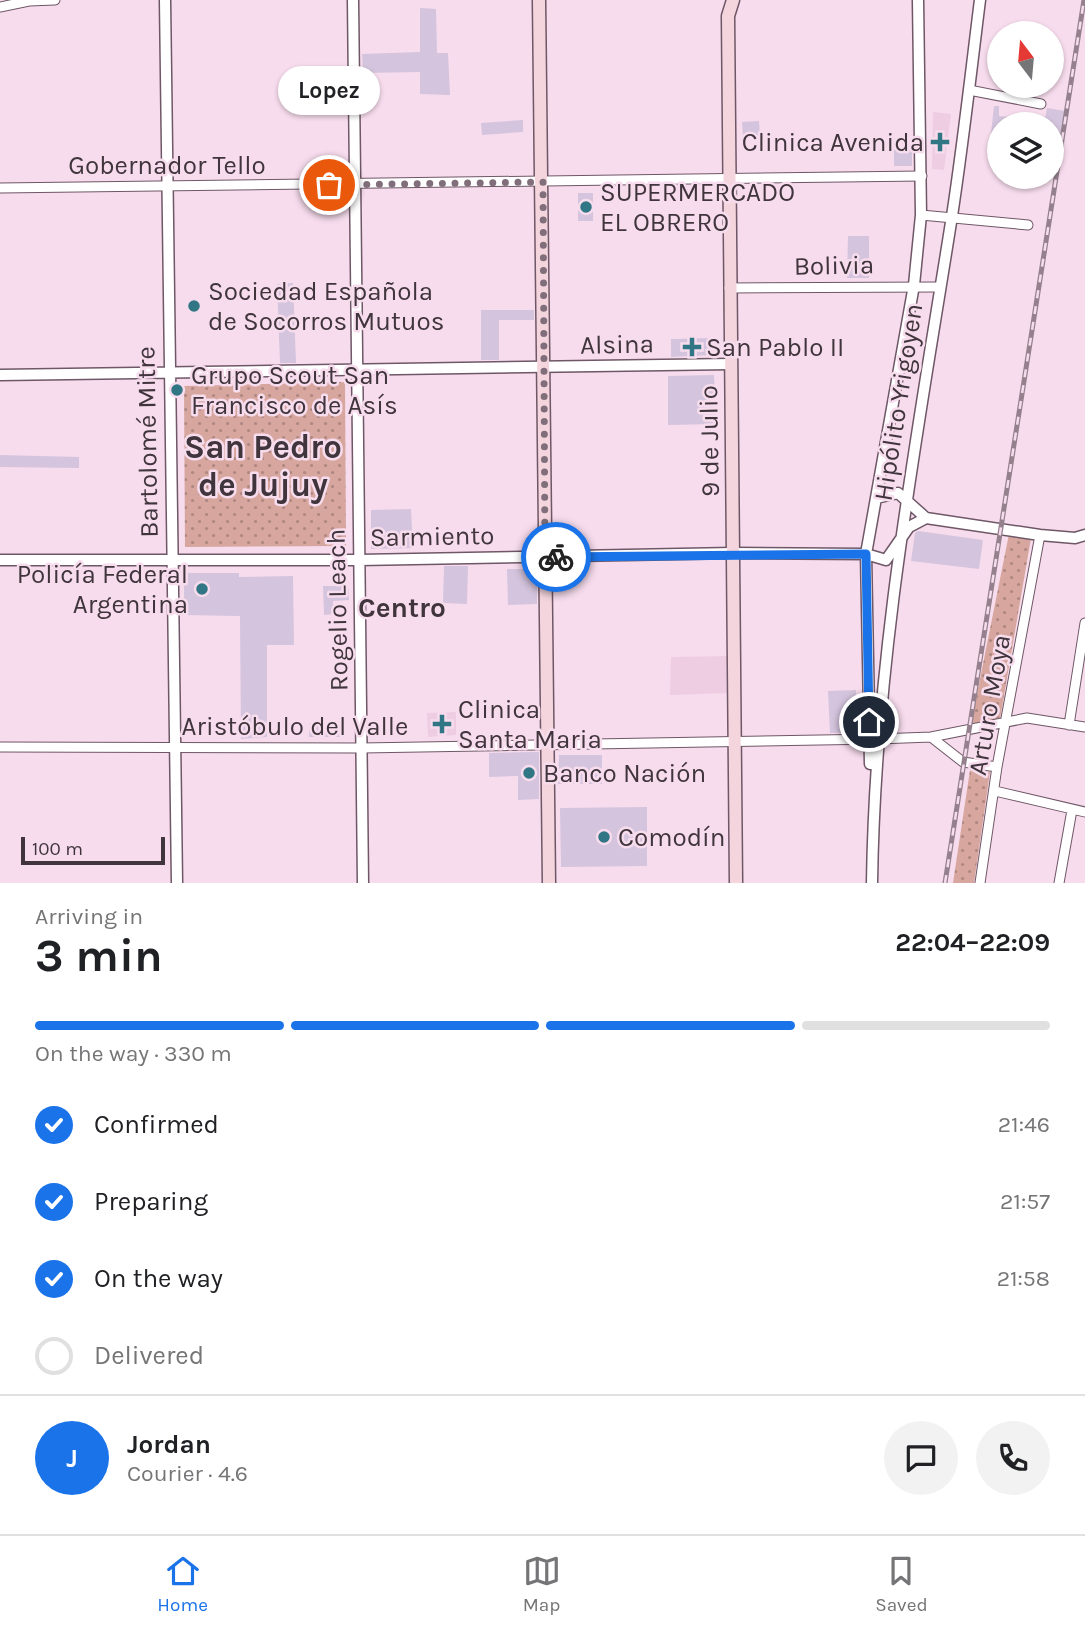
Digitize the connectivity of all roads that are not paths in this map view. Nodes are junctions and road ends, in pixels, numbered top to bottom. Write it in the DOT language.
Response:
graph roads {
  1 [pos="55,0"];
  2 [pos="165,0"];
  3 [pos="353,0"];
  4 [pos="539,0"];
  5 [pos="733,0"];
  6 [pos="918,0"];
  7 [pos="980,0"];
  8 [pos="0,6"];
  9 [pos="969,90"];
  10 [pos="1041,104"];
  11 [pos="922,176"];
  12 [pos="729,179"];
  13 [pos="543,182"];
  14 [pos="167,185"];
  15 [pos="356,185"];
  16 [pos="0,188"];
  17 [pos="921,215"];
  18 [pos="952,216"];
  19 [pos="1028,225"];
  20 [pos="914,285"];
  21 [pos="939,287"];
  22 [pos="729,288"];
  23 [pos="731,364"];
  24 [pos="544,369"];
  25 [pos="358,371"];
  26 [pos="169,374"];
  27 [pos="0,375"];
  28 [pos="876,498"];
  29 [pos="906,498"];
  30 [pos="926,518"];
  31 [pos="1040,535"];
  32 [pos="900,538"];
  33 [pos="1082,538"];
  34 [pos="733,553"];
  35 [pos="866,554"];
  36 [pos="545,557"];
  37 [pos="0,560"];
  38 [pos="359,560"];
  39 [pos="172,561"];
  40 [pos="1085,623"];
  41 [pos="1007,720"];
  42 [pos="1069,725"];
  43 [pos="1085,727"];
  44 [pos="931,737"];
  45 [pos="874,739"];
  46 [pos="735,740"];
  47 [pos="546,744"];
  48 [pos="0,747"];
  49 [pos="175,747"];
  50 [pos="362,748"];
  51 [pos="997,767"];
  52 [pos="995,791"];
  53 [pos="1072,810"];
  54 [pos="1085,812"];
  55 [pos="177,883"];
  56 [pos="363,883"];
  57 [pos="548,883"];
  58 [pos="736,883"];
  59 [pos="872,883"];
  60 [pos="980,883"];
  61 [pos="1059,883"];
  1 -- 8 [label="street"];
  2 -- 14 [label="street, Bartolomé Mitre"];
  3 -- 15 [label="street, Rogelio Leach"];
  4 -- 13 [label="main road"];
  5 -- 12 [label="main road, 9 de Julio"];
  6 -- 11 [label="street, Hipólito Yrigoyen"];
  7 -- 9 [label="street, Hipólito Yrigoyen"];
  9 -- 10 [label="street"];
  9 -- 18 [label="street, Hipólito Yrigoyen"];
  11 -- 12 [label="street, Gobernador Tello"];
  11 -- 17 [label="street, Hipólito Yrigoyen"];
  12 -- 13 [label="street, Gobernador Tello"];
  12 -- 22 [label="main road, 9 de Julio"];
  13 -- 15 [label="street, Gobernador Tello"];
  13 -- 24 [label="main road"];
  14 -- 15 [label="street, Gobernador Tello"];
  14 -- 16 [label="street, Gobernador Tello"];
  14 -- 26 [label="street, Bartolomé Mitre"];
  15 -- 25 [label="street, Rogelio Leach"];
  17 -- 18 [label="street"];
  17 -- 20 [label="street, Hipólito Yrigoyen"];
  18 -- 19 [label="street"];
  18 -- 21 [label="street, Hipólito Yrigoyen"];
  20 -- 21 [label="street, Bolivia"];
  20 -- 22 [label="street, Bolivia"];
  20 -- 28 [label="street, Hipólito Yrigoyen"];
  21 -- 29 [label="street, Hipólito Yrigoyen"];
  22 -- 23 [label="main road, 9 de Julio"];
  23 -- 24 [label="street, Alsina"];
  23 -- 34 [label="main road, 9 de Julio"];
  24 -- 25 [label="street, Alsina"];
  24 -- 36 [label="main road"];
  25 -- 26 [label="street, Alsina"];
  25 -- 38 [label="street, Rogelio Leach"];
  26 -- 27 [label="street, Alsina"];
  26 -- 39 [label="street, Bartolomé Mitre"];
  28 -- 29 [label="street"];
  28 -- 35 [label="street, Hipólito Yrigoyen"];
  29 -- 30 [label="street"];
  29 -- 32 [label="street, Hipólito Yrigoyen"];
  30 -- 31 [label="street"];
  30 -- 32 [label="street, Sarmiento"];
  31 -- 33 [label="street"];
  31 -- 41 [label="street, Arturo Moya"];
  32 -- 35 [label="street, Sarmiento"];
  32 -- 45 [label="street, Hipólito Yrigoyen"];
  34 -- 35 [label="street, Sarmiento"];
  34 -- 36 [label="street, Sarmiento"];
  34 -- 46 [label="main road, 9 de Julio"];
  35 -- 45 [label="street, Hipólito Yrigoyen"];
  36 -- 38 [label="street, Sarmiento"];
  36 -- 47 [label="main road"];
  37 -- 39 [label="street, Sarmiento"];
  38 -- 39 [label="street, Sarmiento"];
  38 -- 50 [label="street, Rogelio Leach"];
  39 -- 49 [label="street, Bartolomé Mitre"];
  40 -- 42 [label="street"];
  41 -- 42 [label="street, Aristóbulo del Valle"];
  41 -- 44 [label="street, Aristóbulo del Valle"];
  41 -- 51 [label="street, Arturo Moya"];
  42 -- 43 [label="street, Aristóbulo del Valle"];
  44 -- 45 [label="street, Aristóbulo del Valle"];
  44 -- 51 [label="street"];
  45 -- 46 [label="street, Aristóbulo del Valle"];
  45 -- 59 [label="street, Hipólito Yrigoyen"];
  46 -- 47 [label="street, Aristóbulo del Valle"];
  46 -- 58 [label="main road, 9 de Julio"];
  47 -- 50 [label="street, Aristóbulo del Valle"];
  47 -- 57 [label="main road"];
  48 -- 49 [label="street, Aristóbulo del Valle"];
  49 -- 50 [label="street, Aristóbulo del Valle"];
  49 -- 55 [label="street, Bartolomé Mitre"];
  50 -- 56 [label="street, Rogelio Leach"];
  51 -- 52 [label="street, Arturo Moya"];
  52 -- 53 [label="street"];
  52 -- 60 [label="street, Arturo Moya"];
  53 -- 54 [label="street"];
  53 -- 61 [label="street"];
}
